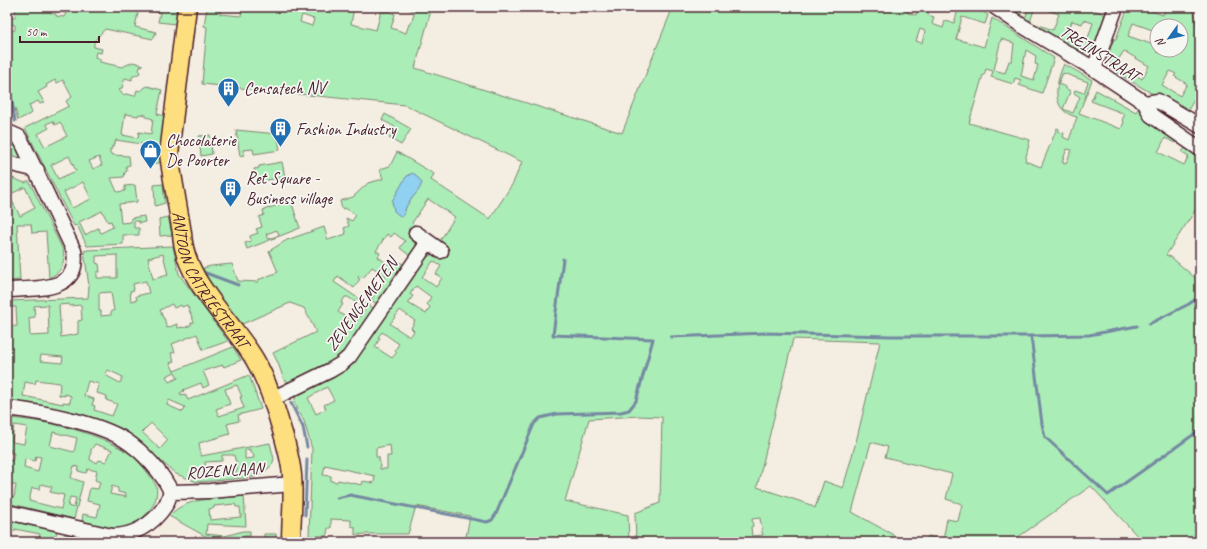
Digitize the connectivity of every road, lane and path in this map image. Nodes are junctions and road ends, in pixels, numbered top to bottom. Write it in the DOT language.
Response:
graph roads {
  1 [pos="187,7"];
  2 [pos="995,7"];
  3 [pos="1116,7"];
  4 [pos="1094,69"];
  5 [pos="1148,109"];
  6 [pos="1200,126"];
  7 [pos="7,135"];
  8 [pos="1200,149"];
  9 [pos="7,163"];
  10 [pos="36,170"];
  11 [pos="416,233"];
  12 [pos="428,242"];
  13 [pos="441,251"];
  14 [pos="7,290"];
  15 [pos="272,399"];
  16 [pos="7,408"];
  17 [pos="292,484"];
  18 [pos="171,492"];
  19 [pos="7,512"];
  20 [pos="135,538"];
  21 [pos="291,542"];
  1 -- 15 [label="main road, ANTOON CATRIESTRAAT"];
  2 -- 4 [label="street, TREINSTRAAT"];
  3 -- 4 [label="street"];
  4 -- 5 [label="street, TREINSTRAAT"];
  5 -- 6 [label="street, TREINSTRAAT"];
  5 -- 8 [label="street, TREINSTRAAT"];
  7 -- 10 [label="street"];
  9 -- 10 [label="street"];
  10 -- 14 [label="street"];
  11 -- 12 [label="street"];
  12 -- 13 [label="street"];
  12 -- 15 [label="street, ZEVENGEMETEN"];
  15 -- 17 [label="main road, ANTOON CATRIESTRAAT"];
  16 -- 18 [label="street"];
  17 -- 18 [label="street, ROZENLAAN"];
  17 -- 21 [label="main road, ANTOON CATRIESTRAAT"];
  18 -- 20 [label="street, ROZENLAAN"];
  19 -- 20 [label="street, ROZENLAAN"];
}
